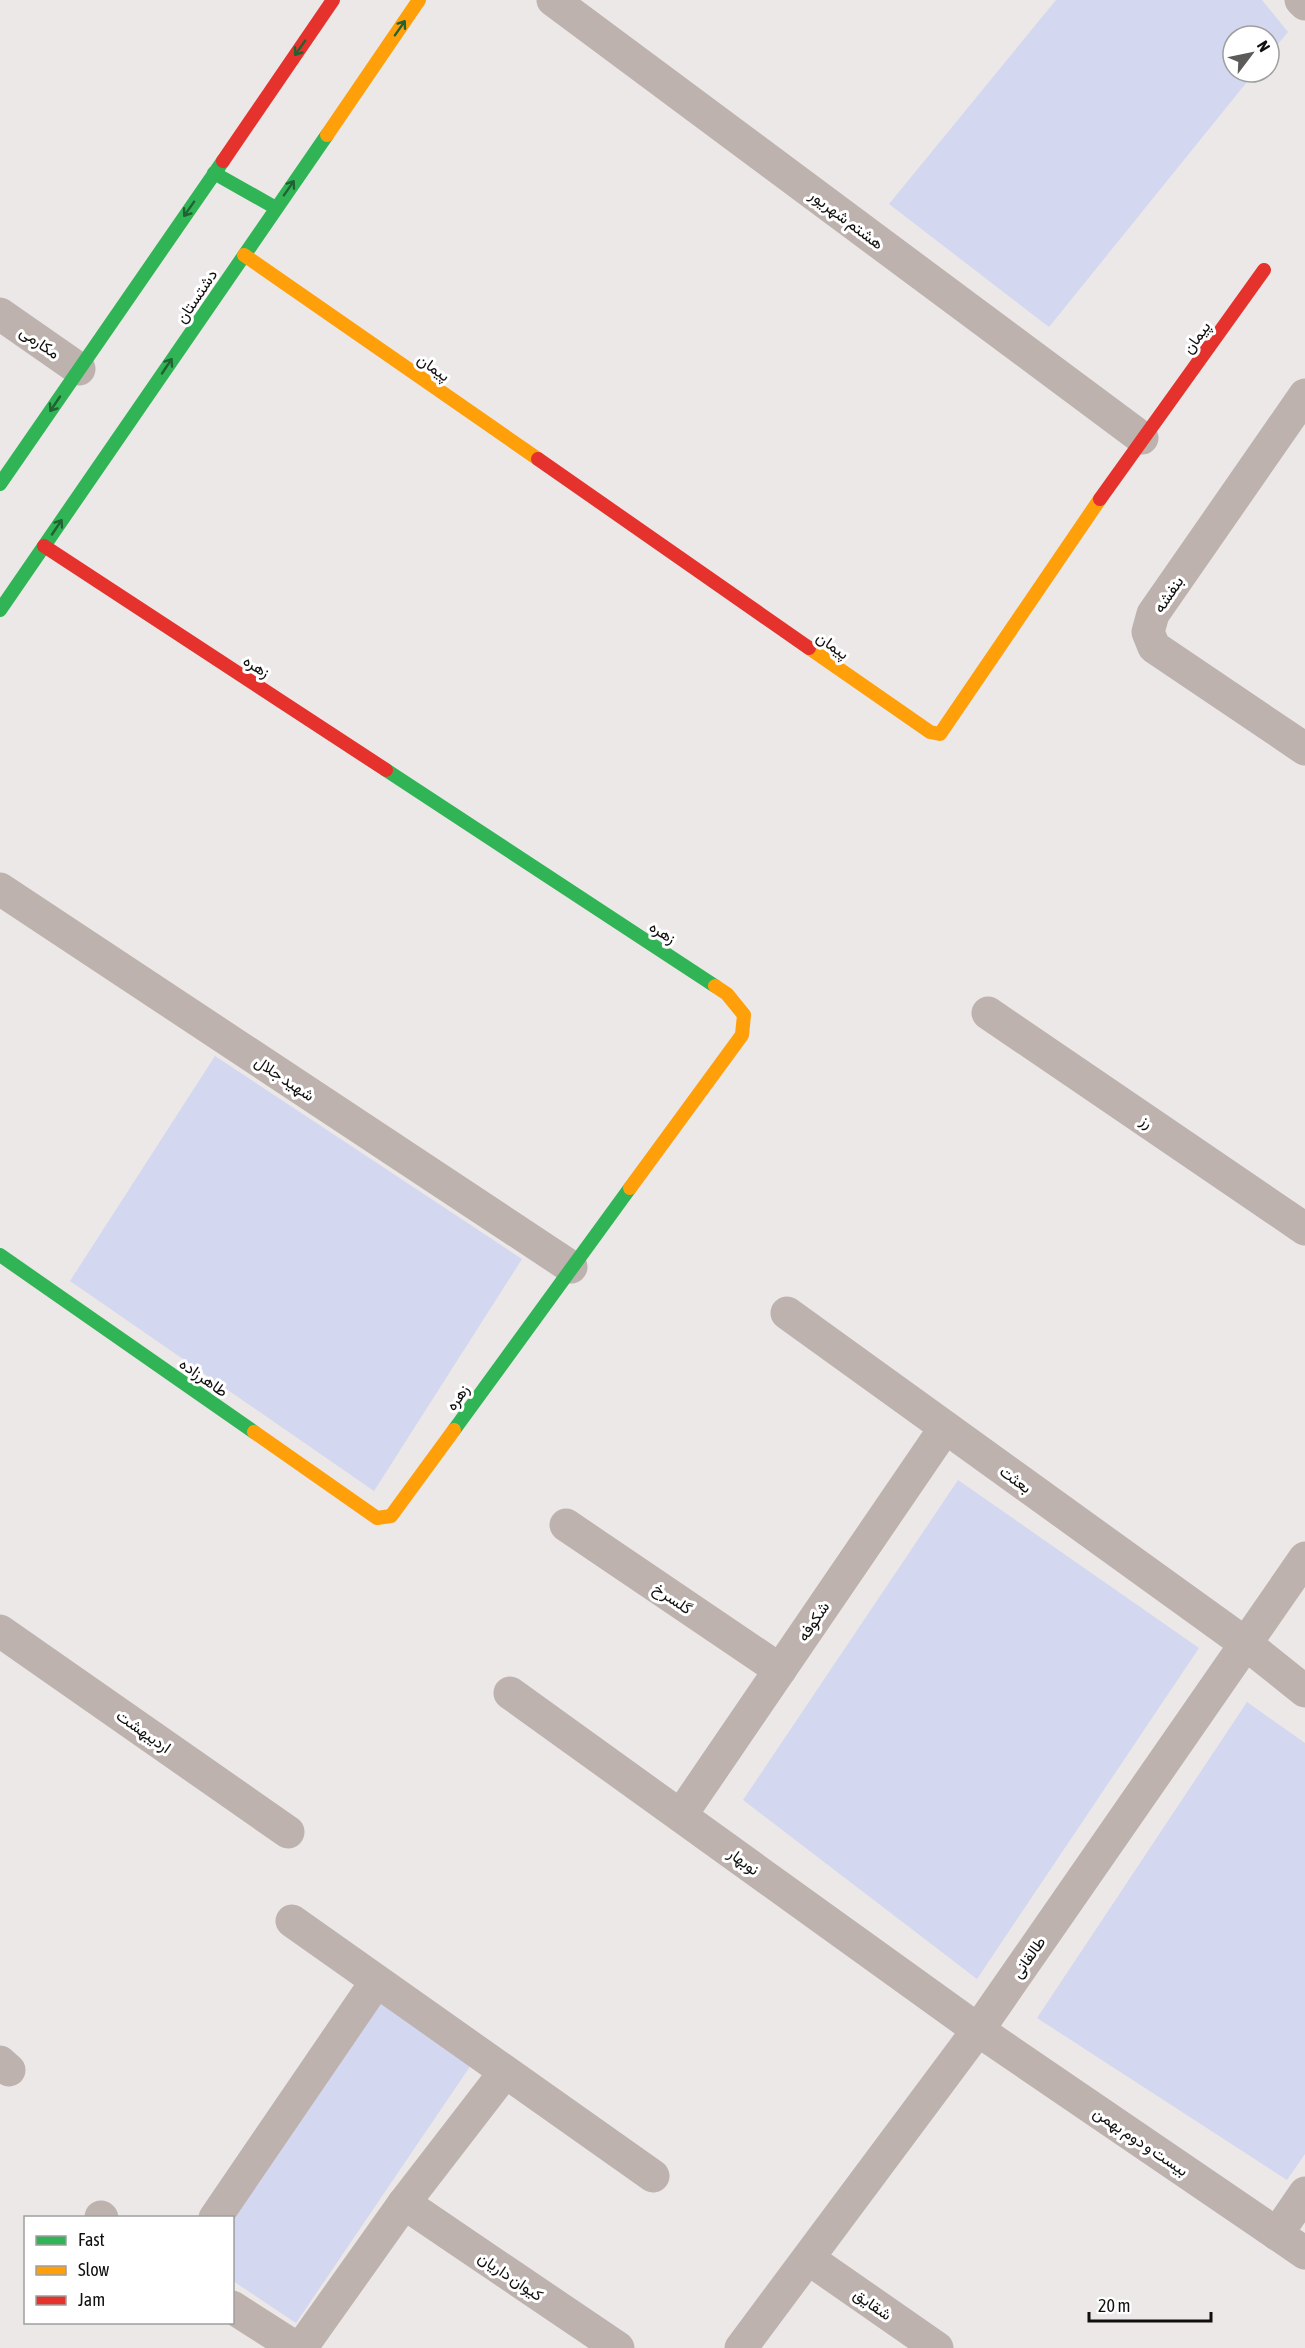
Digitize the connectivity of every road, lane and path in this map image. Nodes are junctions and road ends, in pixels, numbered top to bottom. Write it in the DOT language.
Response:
graph roads {
  1 [pos="333,0"];
  2 [pos="419,0"];
  3 [pos="553,0"];
  4 [pos="1301,0"];
  5 [pos="1305,4"];
  6 [pos="214,173"];
  7 [pos="276,208"];
  8 [pos="244,255"];
  9 [pos="1264,270"];
  10 [pos="0,314"];
  11 [pos="79,369"];
  12 [pos="1305,395"];
  13 [pos="1142,438"];
  14 [pos="0,484"];
  15 [pos="44,546"];
  16 [pos="0,610"];
  17 [pos="1305,749"];
  18 [pos="0,889"];
  19 [pos="988,1013"];
  20 [pos="1305,1229"];
  21 [pos="0,1255"];
  22 [pos="571,1267"];
  23 [pos="786,1313"];
  24 [pos="945,1428"];
  25 [pos="391,1516"];
  26 [pos="566,1525"];
  27 [pos="1305,1558"];
  28 [pos="0,1631"];
  29 [pos="1246,1644"];
  30 [pos="780,1670"];
  31 [pos="1305,1690"];
  32 [pos="510,1693"];
  33 [pos="681,1815"];
  34 [pos="288,1832"];
  35 [pos="292,1922"];
  36 [pos="376,1982"];
  37 [pos="978,2030"];
  38 [pos="505,2072"];
  39 [pos="653,2176"];
  40 [pos="1305,2193"];
  41 [pos="404,2203"];
  42 [pos="216,2216"];
  43 [pos="1277,2234"];
  44 [pos="1305,2253"];
  45 [pos="809,2259"];
  46 [pos="234,2308"];
  47 [pos="296,2348"];
  48 [pos="301,2348"];
  49 [pos="618,2348"];
  50 [pos="741,2348"];
  51 [pos="937,2348"];
  1 -- 6 [label="street, one-way"];
  7 -- 2 [label="street, دشتستان, one-way"];
  3 -- 13 [label="street, هشتم شهریور"];
  4 -- 5 [label="street"];
  6 -- 7 [label="street"];
  6 -- 11 [label="street, one-way"];
  7 -- 8 [label="street, دشتستان"];
  8 -- 13 [label="street, پیمان"];
  15 -- 8 [label="street, دشتستان, one-way"];
  9 -- 13 [label="street, پیمان"];
  10 -- 11 [label="street, مکارمی"];
  11 -- 14 [label="street, one-way"];
  12 -- 17 [label="street, بنفشه"];
  15 -- 16 [label="street, دشتستان"];
  15 -- 22 [label="street, زهره"];
  18 -- 22 [label="street, شهید جلال"];
  19 -- 20 [label="street, رز"];
  21 -- 25 [label="street, طاهرزاده"];
  22 -- 25 [label="street, زهره"];
  23 -- 24 [label="street, بعثت"];
  24 -- 29 [label="street, بعثت"];
  24 -- 30 [label="street, شکوفه"];
  26 -- 30 [label="street, گلسرخ"];
  27 -- 29 [label="street, طالقانی"];
  28 -- 34 [label="street, اردیبهشت"];
  29 -- 31 [label="street"];
  29 -- 37 [label="street, طالقانی"];
  30 -- 33 [label="street, شکوفه"];
  32 -- 33 [label="street, نوبهار"];
  33 -- 37 [label="street, نوبهار"];
  35 -- 36 [label="street"];
  36 -- 38 [label="street"];
  36 -- 42 [label="street"];
  37 -- 43 [label="street, بیست و دوم بهمن"];
  37 -- 45 [label="street, طالقانی"];
  38 -- 39 [label="street"];
  38 -- 41 [label="street"];
  40 -- 43 [label="street"];
  41 -- 48 [label="street"];
  41 -- 49 [label="street, کیوان داریان"];
  43 -- 44 [label="street, بیست و دوم بهمن"];
  45 -- 50 [label="street, طالقانی"];
  45 -- 51 [label="street, شقایق"];
  46 -- 47 [label="street"];
}
